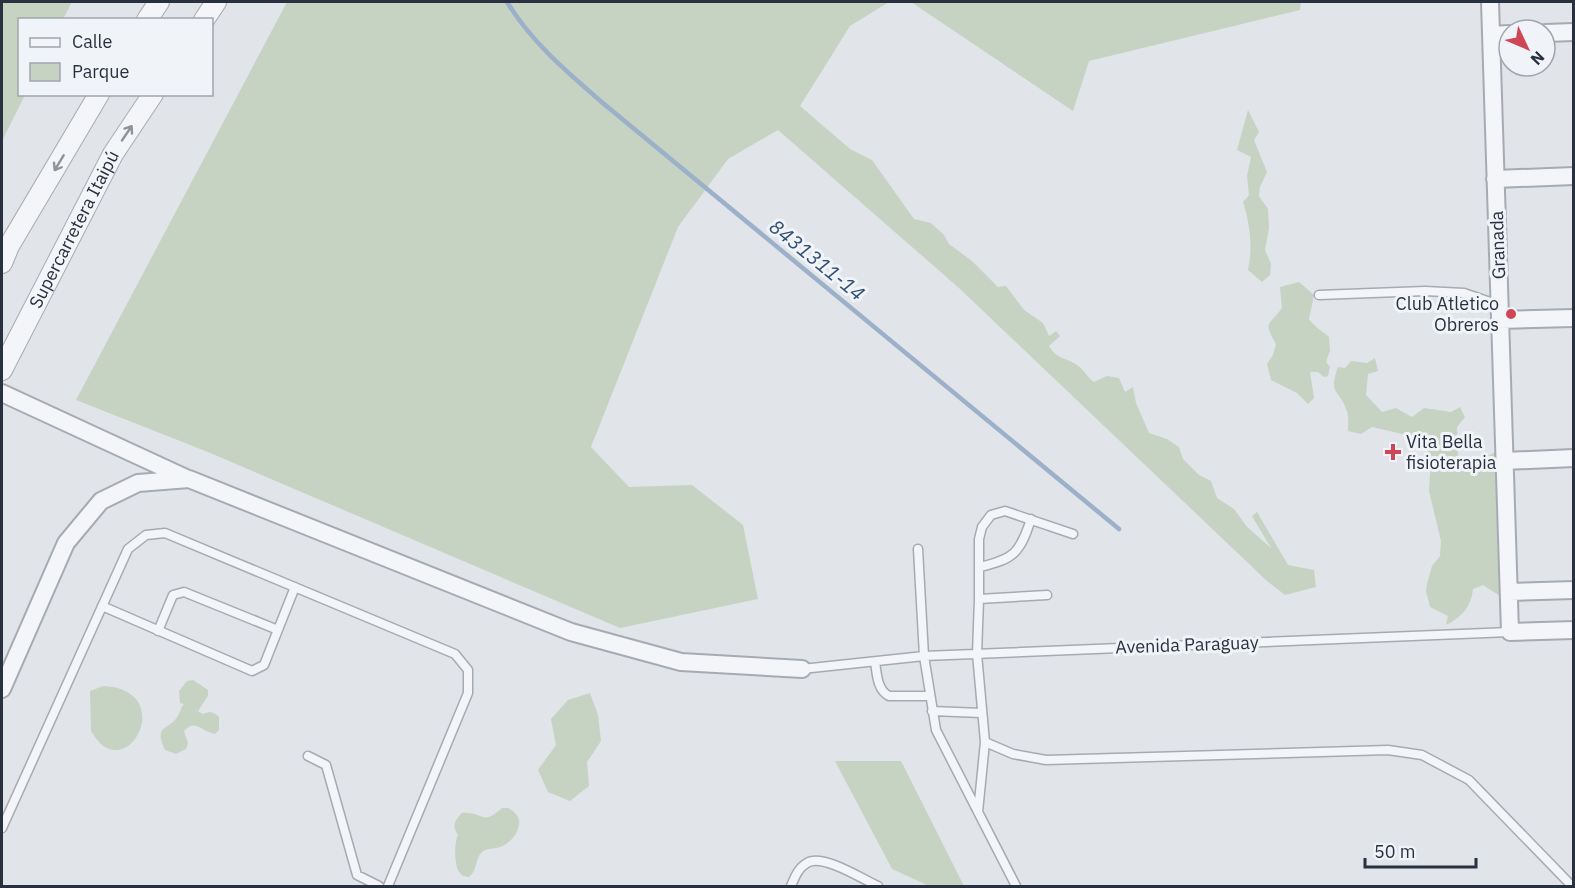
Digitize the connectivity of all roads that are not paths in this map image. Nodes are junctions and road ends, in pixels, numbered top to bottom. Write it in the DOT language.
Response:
graph roads {
  1 [pos="159,2"];
  2 [pos="216,2"];
  3 [pos="1490,2"];
  4 [pos="148,18"];
  5 [pos="205,18"];
  6 [pos="1574,32"];
  7 [pos="1557,33"];
  8 [pos="1491,34"];
  9 [pos="1497,34"];
  10 [pos="98,96"];
  11 [pos="152,96"];
  12 [pos="1574,176"];
  13 [pos="1496,179"];
  14 [pos="2,263"];
  15 [pos="1320,296"];
  16 [pos="1500,313"];
  17 [pos="1574,318"];
  18 [pos="2,370"];
  19 [pos="2,393"];
  20 [pos="1574,458"];
  21 [pos="1504,460"];
  22 [pos="189,479"];
  23 [pos="1030,519"];
  24 [pos="1073,534"];
  25 [pos="918,549"];
  26 [pos="980,567"];
  27 [pos="295,587"];
  28 [pos="1574,590"];
  29 [pos="1509,592"];
  30 [pos="1047,595"];
  31 [pos="980,599"];
  32 [pos="102,606"];
  33 [pos="158,630"];
  34 [pos="278,630"];
  35 [pos="1574,630"];
  36 [pos="1510,632"];
  37 [pos="977,654"];
  38 [pos="924,656"];
  39 [pos="875,662"];
  40 [pos="802,669"];
  41 [pos="2,689"];
  42 [pos="930,696"];
  43 [pos="932,711"];
  44 [pos="981,713"];
  45 [pos="985,742"];
  46 [pos="308,756"];
  47 [pos="978,812"];
  48 [pos="2,828"];
  49 [pos="379,886"];
  50 [pos="388,886"];
  51 [pos="791,886"];
  52 [pos="878,886"];
  53 [pos="1016,886"];
  54 [pos="1572,886"];
  1 -- 4 [label="street"];
  2 -- 5 [label="street"];
  3 -- 8 [label="street, Granada"];
  6 -- 7 [label="street"];
  8 -- 9 [label="street"];
  8 -- 13 [label="street, Granada"];
  10 -- 14 [label="street, one-way"];
  18 -- 11 [label="street, Supercarretera Itaipú, one-way"];
  12 -- 13 [label="street"];
  13 -- 16 [label="street, Granada"];
  15 -- 16 [label="lane"];
  16 -- 17 [label="street"];
  16 -- 21 [label="street, Granada"];
  19 -- 22 [label="street"];
  20 -- 21 [label="street"];
  21 -- 29 [label="street, Granada"];
  22 -- 40 [label="street"];
  22 -- 41 [label="street"];
  23 -- 24 [label="lane"];
  23 -- 26 [label="lane"];
  23 -- 26 [label="lane"];
  25 -- 38 [label="lane"];
  26 -- 31 [label="lane"];
  27 -- 32 [label="lane"];
  27 -- 34 [label="lane"];
  27 -- 50 [label="lane"];
  28 -- 29 [label="street"];
  29 -- 36 [label="street, Granada"];
  30 -- 31 [label="lane"];
  31 -- 37 [label="lane"];
  32 -- 33 [label="lane"];
  32 -- 48 [label="lane"];
  33 -- 34 [label="lane"];
  33 -- 34 [label="lane"];
  35 -- 36 [label="street, Avenida Paraguay"];
  36 -- 37 [label="lane, Avenida Paraguay"];
  37 -- 38 [label="lane, Avenida Paraguay"];
  37 -- 44 [label="lane"];
  38 -- 39 [label="lane, Avenida Paraguay"];
  38 -- 42 [label="lane"];
  39 -- 40 [label="lane, Avenida Paraguay"];
  39 -- 42 [label="lane"];
  42 -- 43 [label="lane"];
  43 -- 44 [label="lane"];
  43 -- 47 [label="lane"];
  44 -- 45 [label="lane"];
  45 -- 47 [label="lane"];
  45 -- 54 [label="lane"];
  46 -- 49 [label="lane"];
  47 -- 53 [label="lane"];
  51 -- 52 [label="lane"];
}
